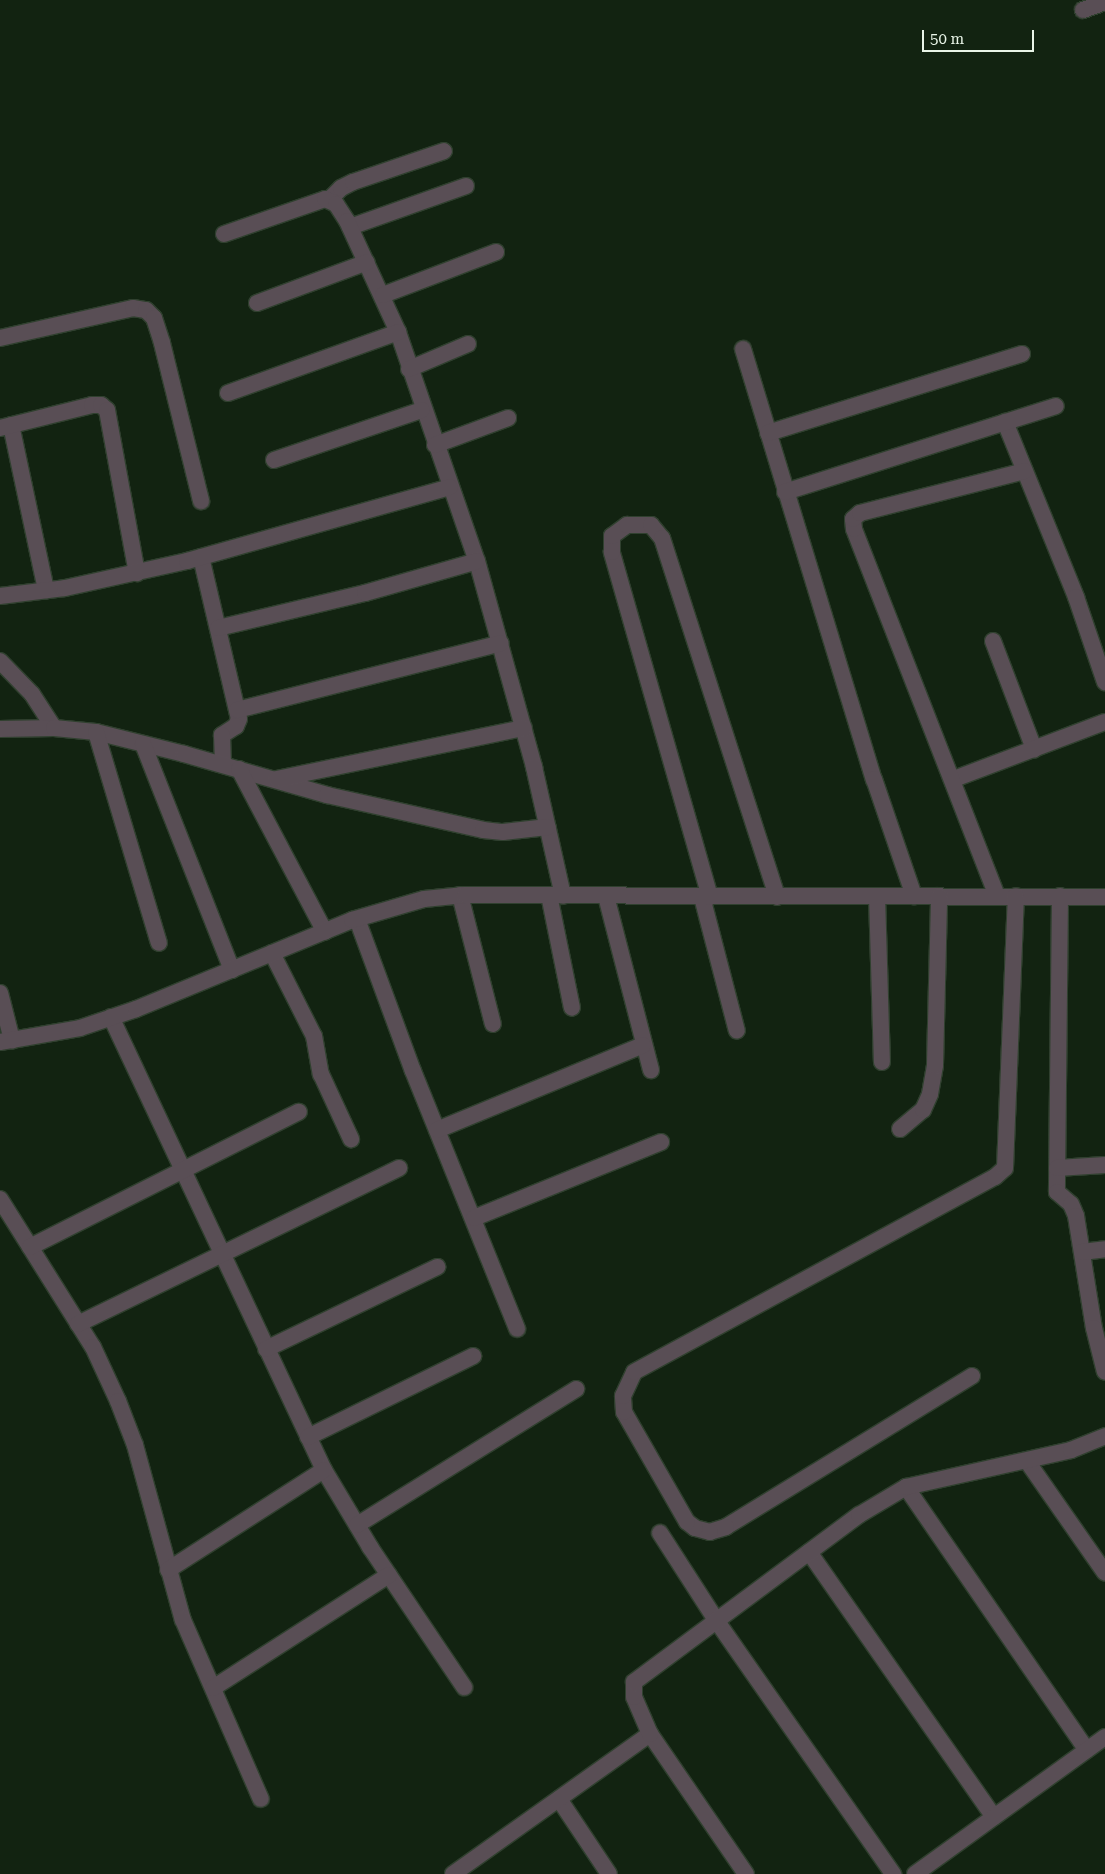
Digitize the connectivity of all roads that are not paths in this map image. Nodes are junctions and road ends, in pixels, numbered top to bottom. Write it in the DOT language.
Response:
graph roads {
  1 [pos="1105,2"];
  2 [pos="1083,10"];
  3 [pos="444,151"];
  4 [pos="466,186"];
  5 [pos="329,200"];
  6 [pos="350,227"];
  7 [pos="224,234"];
  8 [pos="496,252"];
  9 [pos="367,262"];
  10 [pos="383,295"];
  11 [pos="256,303"];
  12 [pos="398,332"];
  13 [pos="0,338"];
  14 [pos="468,344"];
  15 [pos="744,349"];
  16 [pos="1022,354"];
  17 [pos="409,369"];
  18 [pos="228,393"];
  19 [pos="1056,406"];
  20 [pos="422,410"];
  21 [pos="508,418"];
  22 [pos="1006,422"];
  23 [pos="6,426"];
  24 [pos="768,433"];
  25 [pos="435,445"];
  26 [pos="274,460"];
  27 [pos="1025,471"];
  28 [pos="450,487"];
  29 [pos="785,492"];
  30 [pos="201,500"];
  31 [pos="201,557"];
  32 [pos="476,561"];
  33 [pos="137,573"];
  34 [pos="46,590"];
  35 [pos="0,596"];
  36 [pos="218,628"];
  37 [pos="993,641"];
  38 [pos="501,643"];
  39 [pos="0,661"];
  40 [pos="1105,682"];
  41 [pos="237,710"];
  42 [pos="1105,722"];
  43 [pos="54,728"];
  44 [pos="524,728"];
  45 [pos="0,729"];
  46 [pos="96,732"];
  47 [pos="144,744"];
  48 [pos="1034,749"];
  49 [pos="231,767"];
  50 [pos="274,780"];
  51 [pos="954,780"];
  52 [pos="548,827"];
  53 [pos="460,895"];
  54 [pos="556,896"];
  55 [pos="606,896"];
  56 [pos="877,896"];
  57 [pos="914,896"];
  58 [pos="939,896"];
  59 [pos="997,896"];
  60 [pos="1016,896"];
  61 [pos="1060,896"];
  62 [pos="1105,896"];
  63 [pos="706,897"];
  64 [pos="777,897"];
  65 [pos="358,918"];
  66 [pos="325,932"];
  67 [pos="159,943"];
  68 [pos="272,954"];
  69 [pos="232,970"];
  70 [pos="0,993"];
  71 [pos="572,1008"];
  72 [pos="111,1017"];
  73 [pos="493,1024"];
  74 [pos="737,1031"];
  75 [pos="6,1041"];
  76 [pos="643,1045"];
  77 [pos="882,1062"];
  78 [pos="651,1070"];
  79 [pos="299,1112"];
  80 [pos="900,1129"];
  81 [pos="437,1130"];
  82 [pos="351,1139"];
  83 [pos="661,1142"];
  84 [pos="1105,1165"];
  85 [pos="399,1168"];
  86 [pos="1057,1168"];
  87 [pos="182,1169"];
  88 [pos="0,1199"];
  89 [pos="474,1218"];
  90 [pos="30,1247"];
  91 [pos="1105,1249"];
  92 [pos="1082,1252"];
  93 [pos="222,1253"];
  94 [pos="437,1267"];
  95 [pos="78,1324"];
  96 [pos="517,1329"];
  97 [pos="266,1349"];
  98 [pos="473,1356"];
  99 [pos="1105,1372"];
  100 [pos="972,1376"];
  101 [pos="576,1389"];
  102 [pos="1105,1436"];
  103 [pos="308,1437"];
  104 [pos="1027,1461"];
  105 [pos="324,1470"];
  106 [pos="906,1487"];
  107 [pos="357,1525"];
  108 [pos="660,1533"];
  109 [pos="809,1552"];
  110 [pos="168,1570"];
  111 [pos="1105,1573"];
  112 [pos="389,1575"];
  113 [pos="716,1620"];
  114 [pos="464,1687"];
  115 [pos="213,1688"];
  116 [pos="650,1734"];
  117 [pos="1105,1737"];
  118 [pos="1087,1750"];
  119 [pos="262,1799"];
  120 [pos="559,1800"];
  121 [pos="994,1817"];
  122 [pos="460,1872"];
  123 [pos="609,1874"];
  124 [pos="746,1874"];
  125 [pos="893,1874"];
  126 [pos="915,1874"];
  1 -- 2 [label="street"];
  3 -- 5 [label="street"];
  4 -- 6 [label="street"];
  5 -- 6 [label="street"];
  5 -- 7 [label="street"];
  6 -- 9 [label="street"];
  8 -- 10 [label="street"];
  9 -- 10 [label="street"];
  9 -- 11 [label="street"];
  10 -- 12 [label="street"];
  12 -- 17 [label="street"];
  12 -- 18 [label="street"];
  13 -- 30 [label="street"];
  14 -- 17 [label="street"];
  15 -- 24 [label="street"];
  16 -- 24 [label="street"];
  17 -- 20 [label="street"];
  19 -- 22 [label="street"];
  20 -- 25 [label="street"];
  20 -- 26 [label="street"];
  21 -- 25 [label="street"];
  22 -- 27 [label="street"];
  22 -- 29 [label="street"];
  23 -- 33 [label="street"];
  23 -- 34 [label="street"];
  24 -- 29 [label="street"];
  25 -- 28 [label="street"];
  27 -- 40 [label="street"];
  27 -- 51 [label="street"];
  28 -- 31 [label="street"];
  28 -- 32 [label="street"];
  29 -- 57 [label="street"];
  31 -- 33 [label="street"];
  31 -- 36 [label="street"];
  32 -- 36 [label="street"];
  32 -- 38 [label="street"];
  33 -- 34 [label="street"];
  34 -- 35 [label="street"];
  36 -- 41 [label="street"];
  37 -- 48 [label="street"];
  38 -- 41 [label="street"];
  38 -- 44 [label="street"];
  39 -- 43 [label="street"];
  41 -- 49 [label="street"];
  42 -- 48 [label="street"];
  43 -- 45 [label="street"];
  43 -- 46 [label="street"];
  44 -- 50 [label="street"];
  44 -- 52 [label="street"];
  46 -- 47 [label="street"];
  46 -- 67 [label="street"];
  47 -- 49 [label="street"];
  47 -- 69 [label="street"];
  48 -- 51 [label="street"];
  49 -- 50 [label="street"];
  49 -- 66 [label="street"];
  50 -- 52 [label="street"];
  51 -- 59 [label="street"];
  52 -- 54 [label="street"];
  53 -- 54 [label="street"];
  53 -- 65 [label="street"];
  53 -- 73 [label="street"];
  54 -- 55 [label="street"];
  54 -- 71 [label="street"];
  55 -- 63 [label="street"];
  55 -- 76 [label="street"];
  56 -- 57 [label="street"];
  56 -- 64 [label="street"];
  56 -- 77 [label="street"];
  57 -- 58 [label="street"];
  58 -- 59 [label="street"];
  58 -- 80 [label="street"];
  59 -- 60 [label="street"];
  60 -- 61 [label="street"];
  60 -- 100 [label="street"];
  61 -- 62 [label="street"];
  61 -- 86 [label="street"];
  63 -- 64 [label="street"];
  63 -- 64 [label="street"];
  63 -- 74 [label="street"];
  65 -- 66 [label="street"];
  65 -- 81 [label="street"];
  66 -- 68 [label="street"];
  68 -- 69 [label="street"];
  68 -- 82 [label="street"];
  69 -- 72 [label="street"];
  70 -- 75 [label="street"];
  72 -- 75 [label="street"];
  72 -- 87 [label="street"];
  76 -- 78 [label="street"];
  76 -- 81 [label="street"];
  79 -- 87 [label="street"];
  81 -- 89 [label="street"];
  83 -- 89 [label="street"];
  84 -- 86 [label="street"];
  85 -- 93 [label="street"];
  86 -- 92 [label="street"];
  87 -- 90 [label="street"];
  87 -- 93 [label="street"];
  88 -- 90 [label="street"];
  89 -- 96 [label="street"];
  90 -- 95 [label="street"];
  91 -- 92 [label="street"];
  92 -- 99 [label="street"];
  93 -- 95 [label="street"];
  93 -- 97 [label="street"];
  94 -- 97 [label="street"];
  95 -- 110 [label="street"];
  97 -- 103 [label="street"];
  98 -- 103 [label="street"];
  101 -- 107 [label="street"];
  102 -- 104 [label="street"];
  103 -- 105 [label="street"];
  104 -- 106 [label="street"];
  104 -- 111 [label="street"];
  105 -- 107 [label="street"];
  105 -- 110 [label="street"];
  106 -- 109 [label="street"];
  106 -- 118 [label="street"];
  107 -- 112 [label="street"];
  108 -- 113 [label="street"];
  109 -- 113 [label="street"];
  109 -- 121 [label="street"];
  110 -- 115 [label="street"];
  112 -- 114 [label="street"];
  112 -- 115 [label="street"];
  113 -- 116 [label="street"];
  113 -- 125 [label="street"];
  115 -- 119 [label="street"];
  116 -- 120 [label="street"];
  116 -- 124 [label="street"];
  117 -- 118 [label="street"];
  118 -- 121 [label="street"];
  120 -- 122 [label="street"];
  120 -- 123 [label="street"];
  121 -- 126 [label="street"];
}
